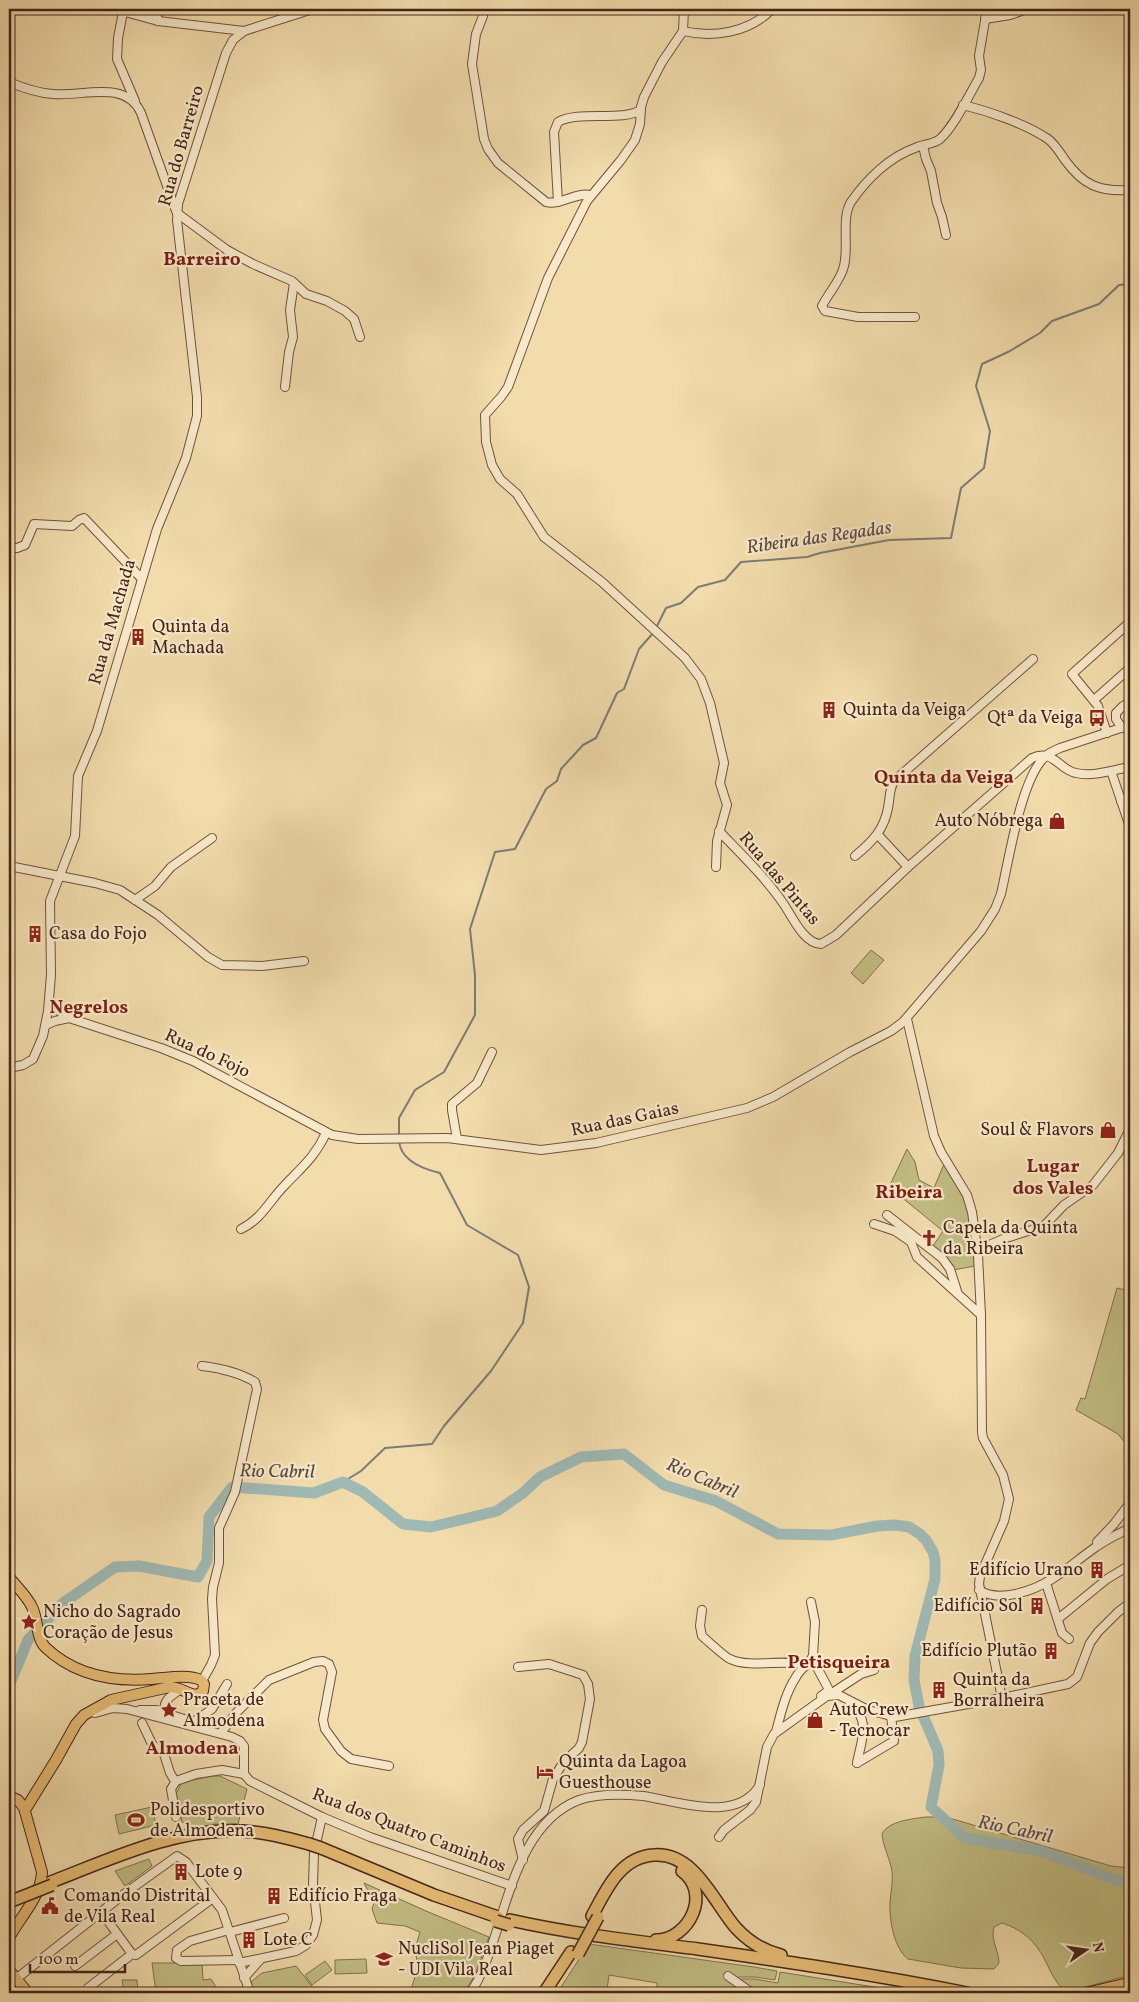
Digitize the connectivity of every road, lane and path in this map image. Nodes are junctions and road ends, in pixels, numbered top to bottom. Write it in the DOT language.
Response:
graph roads {
  1 [pos="114,9"];
  2 [pos="155,9"];
  3 [pos="313,9"];
  4 [pos="482,9"];
  5 [pos="684,9"];
  6 [pos="772,9"];
  7 [pos="987,9"];
  8 [pos="1027,9"];
  9 [pos="123,12"];
  10 [pos="985,19"];
  11 [pos="158,21"];
  12 [pos="244,31"];
  13 [pos="682,31"];
  14 [pos="9,82"];
  15 [pos="136,103"];
  16 [pos="963,105"];
  17 [pos="641,110"];
  18 [pos="923,146"];
  19 [pos="1130,190"];
  20 [pos="590,195"];
  21 [pos="558,202"];
  22 [pos="177,213"];
  23 [pos="946,235"];
  24 [pos="294,282"];
  25 [pos="915,317"];
  26 [pos="360,337"];
  27 [pos="285,387"];
  28 [pos="197,397"];
  29 [pos="9,548"];
  30 [pos="141,578"];
  31 [pos="1130,622"];
  32 [pos="1033,659"];
  33 [pos="1130,668"];
  34 [pos="1094,700"];
  35 [pos="1130,702"];
  36 [pos="1130,725"];
  37 [pos="1122,728"];
  38 [pos="1108,733"];
  39 [pos="1060,748"];
  40 [pos="1046,755"];
  41 [pos="1027,762"];
  42 [pos="1062,764"];
  43 [pos="1038,766"];
  44 [pos="1130,767"];
  45 [pos="1111,771"];
  46 [pos="1130,796"];
  47 [pos="1121,801"];
  48 [pos="1130,827"];
  49 [pos="719,831"];
  50 [pos="878,835"];
  51 [pos="212,838"];
  52 [pos="856,856"];
  53 [pos="10,866"];
  54 [pos="716,867"];
  55 [pos="908,867"];
  56 [pos="61,876"];
  57 [pos="135,900"];
  58 [pos="304,961"];
  59 [pos="49,1004"];
  60 [pos="69,1018"];
  61 [pos="907,1019"];
  62 [pos="46,1025"];
  63 [pos="492,1052"];
  64 [pos="9,1068"];
  65 [pos="1130,1129"];
  66 [pos="326,1133"];
  67 [pos="457,1139"];
  68 [pos="887,1215"];
  69 [pos="874,1224"];
  70 [pos="240,1229"];
  71 [pos="978,1250"];
  72 [pos="957,1292"];
  73 [pos="981,1315"];
  74 [pos="202,1366"];
  75 [pos="1130,1503"];
  76 [pos="1130,1528"];
  77 [pos="1085,1554"];
  78 [pos="1130,1565"];
  79 [pos="9,1577"];
  80 [pos="1046,1582"];
  81 [pos="978,1590"];
  82 [pos="811,1602"];
  83 [pos="1130,1603"];
  84 [pos="702,1610"];
  85 [pos="1058,1619"];
  86 [pos="1069,1639"];
  87 [pos="812,1658"];
  88 [pos="805,1665"];
  89 [pos="518,1667"];
  90 [pos="874,1670"];
  91 [pos="202,1681"];
  92 [pos="227,1684"];
  93 [pos="180,1689"];
  94 [pos="827,1696"];
  95 [pos="1002,1698"];
  96 [pos="814,1705"];
  97 [pos="133,1710"];
  98 [pos="165,1713"];
  99 [pos="894,1716"];
  100 [pos="79,1720"];
  101 [pos="142,1723"];
  102 [pos="192,1724"];
  103 [pos="776,1732"];
  104 [pos="221,1733"];
  105 [pos="389,1766"];
  106 [pos="244,1774"];
  107 [pos="175,1781"];
  108 [pos="761,1782"];
  109 [pos="10,1796"];
  110 [pos="25,1810"];
  111 [pos="176,1817"];
  112 [pos="322,1817"];
  113 [pos="719,1836"];
  114 [pos="523,1860"];
  115 [pos="51,1884"];
  116 [pos="512,1886"];
  117 [pos="9,1898"];
  118 [pos="213,1898"];
  119 [pos="9,1902"];
  120 [pos="102,1913"];
  121 [pos="595,1916"];
  122 [pos="284,1918"];
  123 [pos="510,1923"];
  124 [pos="553,1929"];
  125 [pos="230,1931"];
  126 [pos="117,1934"];
  127 [pos="9,1938"];
  128 [pos="575,1953"];
  129 [pos="132,1954"];
  130 [pos="260,1960"];
  131 [pos="239,1962"];
  132 [pos="75,1966"];
  133 [pos="9,1970"];
  134 [pos="728,1976"];
  135 [pos="16,1979"];
  136 [pos="244,1980"];
  137 [pos="1129,1983"];
  138 [pos="909,1984"];
  139 [pos="88,1988"];
  140 [pos="28,1993"];
  141 [pos="250,1993"];
  142 [pos="470,1993"];
  143 [pos="544,1993"];
  144 [pos="551,1993"];
  145 [pos="752,1993"];
  146 [pos="936,1993"];
  147 [pos="944,1993"];
  148 [pos="967,1993"];
  149 [pos="1086,1993"];
  150 [pos="1102,1993"];
  1 -- 9 [label="street"];
  2 -- 11 [label="street"];
  3 -- 12 [label="street"];
  4 -- 21 [label="street"];
  5 -- 13 [label="street"];
  6 -- 13 [label="street"];
  7 -- 10 [label="street"];
  8 -- 10 [label="street"];
  9 -- 11 [label="street"];
  9 -- 15 [label="street"];
  10 -- 16 [label="street"];
  11 -- 12 [label="street"];
  12 -- 22 [label="street, Rua do Barreiro"];
  13 -- 17 [label="street"];
  14 -- 15 [label="street"];
  15 -- 22 [label="street"];
  16 -- 18 [label="street"];
  16 -- 19 [label="street"];
  17 -- 20 [label="street"];
  17 -- 21 [label="street"];
  18 -- 23 [label="street"];
  18 -- 25 [label="street"];
  20 -- 21 [label="street"];
  20 -- 49 [label="street"];
  22 -- 24 [label="street"];
  22 -- 28 [label="street, Rua do Barreiro"];
  24 -- 26 [label="street"];
  24 -- 27 [label="street"];
  28 -- 30 [label="street, Rua da Machada"];
  29 -- 30 [label="street"];
  30 -- 56 [label="street, Rua da Machada"];
  31 -- 34 [label="street"];
  32 -- 50 [label="street"];
  33 -- 34 [label="street"];
  34 -- 38 [label="street"];
  35 -- 37 [label="street"];
  36 -- 37 [label="street"];
  37 -- 38 [label="street"];
  38 -- 39 [label="street"];
  39 -- 40 [label="street"];
  39 -- 42 [label="street"];
  40 -- 41 [label="street"];
  40 -- 42 [label="street"];
  40 -- 43 [label="street, Rua das Gaias"];
  41 -- 43 [label="street"];
  41 -- 55 [label="street"];
  42 -- 45 [label="street"];
  43 -- 61 [label="street, Rua das Gaias"];
  44 -- 45 [label="street"];
  45 -- 47 [label="street"];
  46 -- 47 [label="street"];
  47 -- 48 [label="street"];
  49 -- 54 [label="street"];
  49 -- 55 [label="street, Rua das Pintas"];
  50 -- 52 [label="street"];
  50 -- 55 [label="street"];
  51 -- 57 [label="street"];
  53 -- 56 [label="street"];
  56 -- 57 [label="street"];
  56 -- 59 [label="street, Rua da Machada"];
  57 -- 58 [label="street"];
  59 -- 60 [label="street, Rua do Fojo"];
  59 -- 62 [label="street, Rua da Machada"];
  60 -- 62 [label="street"];
  60 -- 66 [label="street, Rua do Fojo"];
  61 -- 67 [label="street, Rua das Gaias"];
  61 -- 71 [label="street"];
  62 -- 64 [label="street, Rua da Machada"];
  63 -- 67 [label="street"];
  65 -- 71 [label="street"];
  66 -- 67 [label="street, Rua das Gaias"];
  66 -- 70 [label="street"];
  68 -- 72 [label="street"];
  69 -- 72 [label="street"];
  71 -- 73 [label="street"];
  72 -- 73 [label="street"];
  73 -- 81 [label="street"];
  74 -- 91 [label="street"];
  75 -- 77 [label="street"];
  76 -- 77 [label="street"];
  77 -- 80 [label="street"];
  78 -- 85 [label="street"];
  79 -- 91 [label="main road"];
  80 -- 81 [label="street"];
  80 -- 85 [label="street"];
  81 -- 95 [label="street"];
  82 -- 87 [label="street"];
  83 -- 95 [label="street"];
  84 -- 88 [label="street"];
  85 -- 86 [label="street"];
  87 -- 88 [label="street"];
  87 -- 96 [label="street"];
  88 -- 103 [label="street"];
  89 -- 114 [label="street"];
  90 -- 94 [label="street"];
  91 -- 93 [label="main road"];
  92 -- 102 [label="street"];
  93 -- 98 [label="street"];
  93 -- 100 [label="main road"];
  94 -- 96 [label="street"];
  94 -- 99 [label="street"];
  94 -- 99 [label="street"];
  95 -- 99 [label="street"];
  96 -- 103 [label="street"];
  97 -- 98 [label="street"];
  97 -- 100 [label="street"];
  97 -- 102 [label="street"];
  98 -- 102 [label="street"];
  100 -- 110 [label="main road"];
  101 -- 107 [label="street"];
  102 -- 104 [label="street"];
  103 -- 108 [label="street"];
  104 -- 105 [label="street"];
  104 -- 106 [label="street"];
  106 -- 107 [label="street"];
  106 -- 112 [label="street, Rua dos Quatro Caminhos"];
  107 -- 111 [label="street"];
  108 -- 113 [label="street"];
  108 -- 114 [label="street"];
  109 -- 110 [label="main road"];
  110 -- 127 [label="main road"];
  112 -- 116 [label="street, Rua dos Quatro Caminhos"];
  112 -- 130 [label="street"];
  114 -- 116 [label="street"];
  115 -- 117 [label="highway, bridge"];
  115 -- 119 [label="highway, bridge"];
  115 -- 123 [label="highway"];
  116 -- 142 [label="street"];
  118 -- 120 [label="street"];
  118 -- 125 [label="street"];
  118 -- 129 [label="street"];
  120 -- 126 [label="street"];
  120 -- 135 [label="street"];
  121 -- 124 [label="highway"];
  121 -- 128 [label="highway"];
  121 -- 138 [label="highway"];
  122 -- 125 [label="street"];
  123 -- 124 [label="highway"];
  123 -- 138 [label="highway"];
  124 -- 138 [label="highway"];
  125 -- 131 [label="street"];
  125 -- 131 [label="street"];
  126 -- 129 [label="street"];
  126 -- 132 [label="street"];
  128 -- 143 [label="highway"];
  128 -- 144 [label="highway"];
  129 -- 139 [label="street"];
  130 -- 131 [label="street"];
  130 -- 136 [label="street"];
  131 -- 136 [label="street"];
  133 -- 135 [label="main road"];
  134 -- 145 [label="street"];
  135 -- 140 [label="main road"];
  136 -- 141 [label="street"];
  137 -- 149 [label="main road"];
  137 -- 150 [label="main road"];
  138 -- 146 [label="highway"];
  138 -- 147 [label="highway"];
  138 -- 148 [label="highway"];
}
